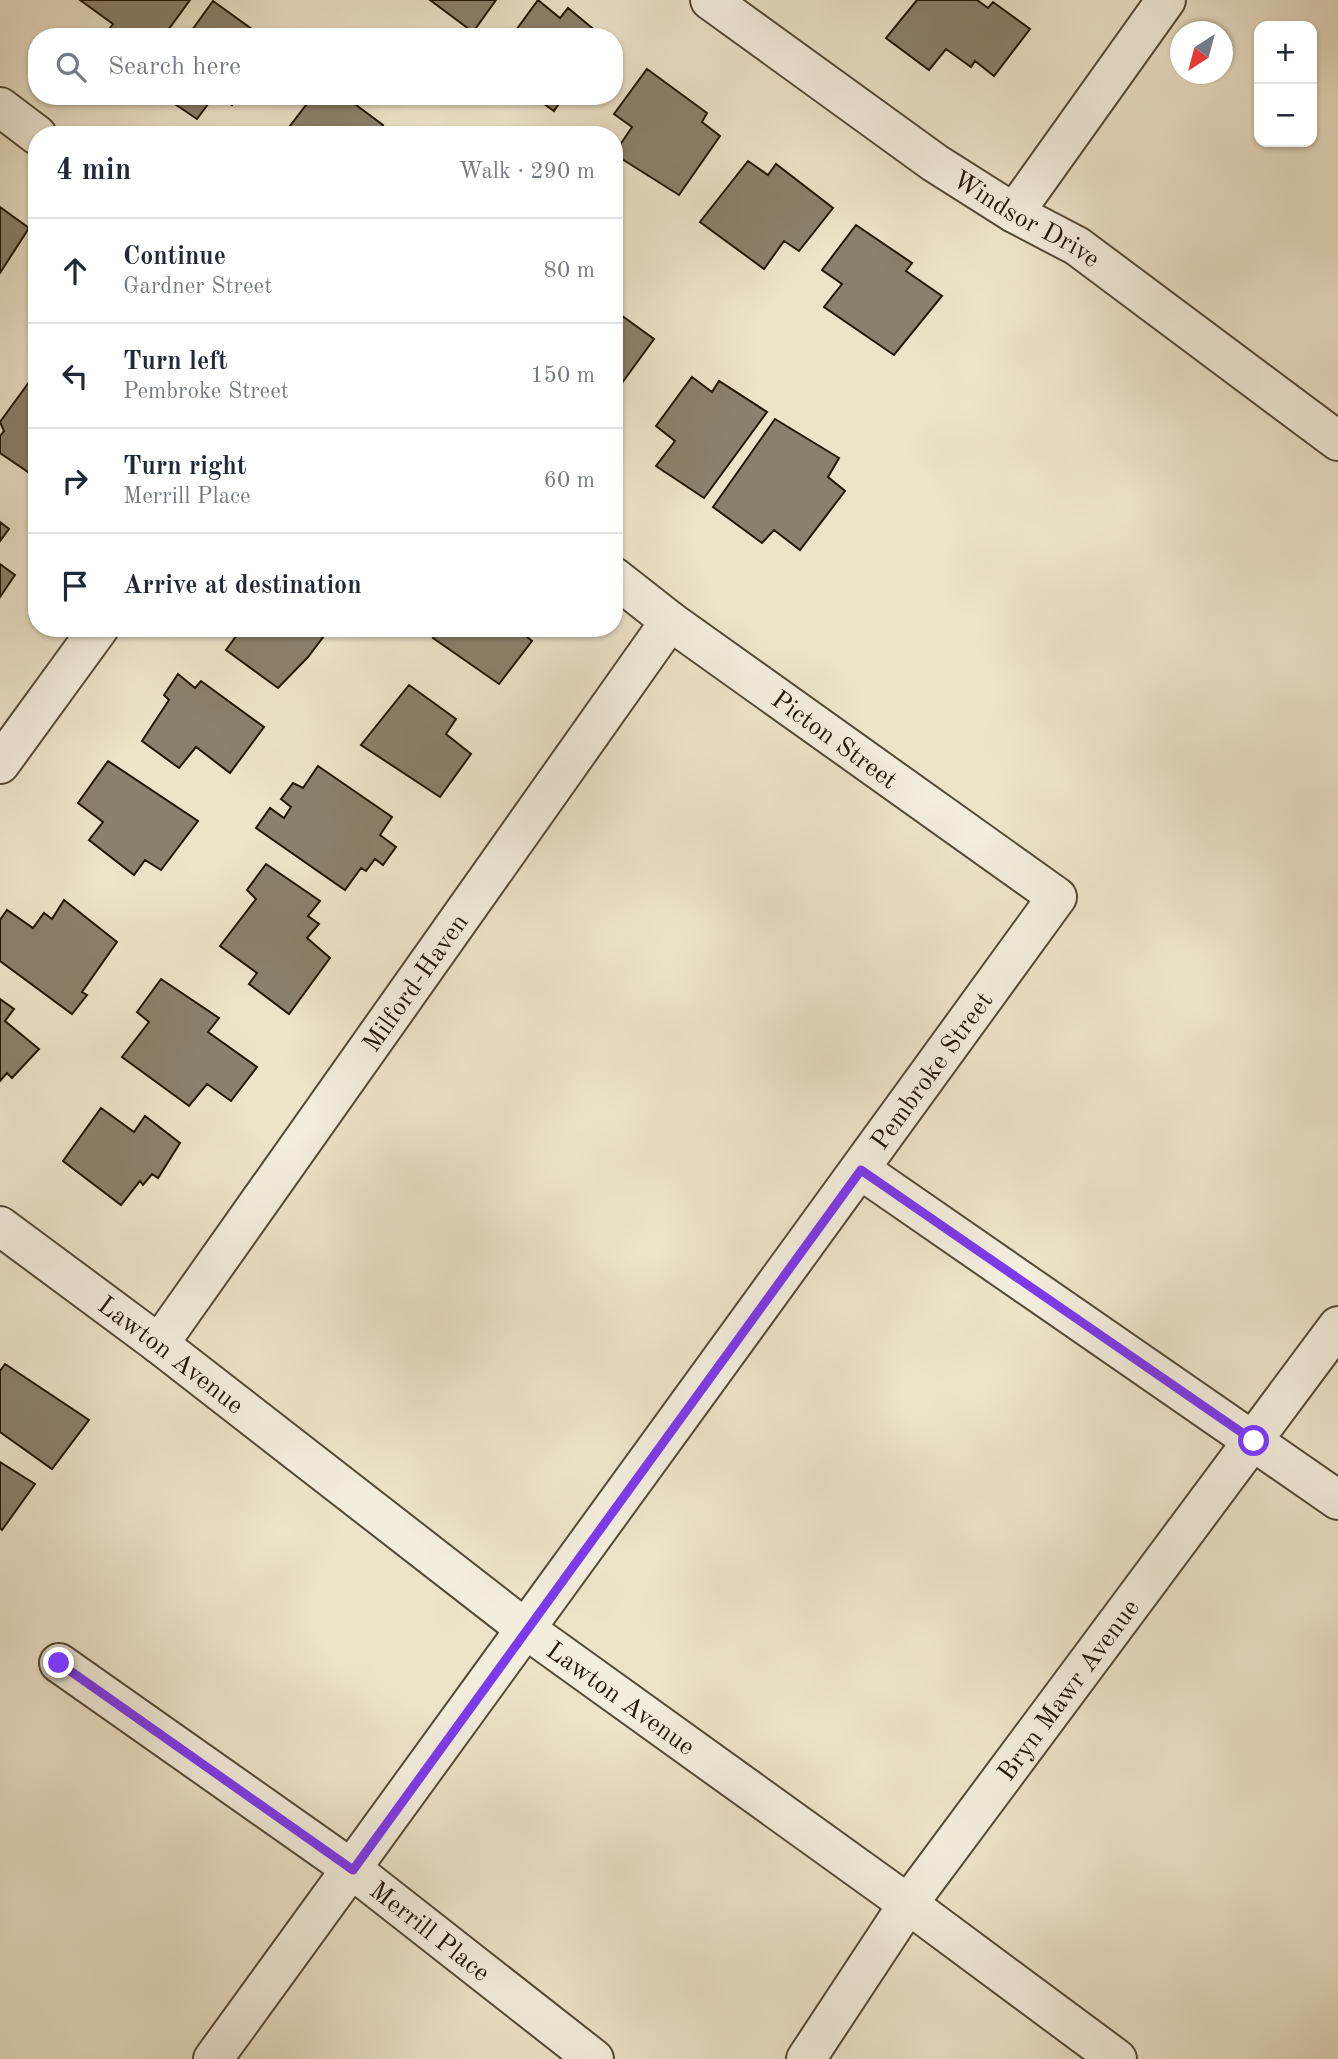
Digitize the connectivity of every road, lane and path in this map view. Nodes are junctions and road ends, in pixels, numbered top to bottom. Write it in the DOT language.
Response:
graph roads {
  1 [pos="710,0"];
  2 [pos="1166,0"];
  3 [pos="0,107"];
  4 [pos="28,128"];
  5 [pos="1014,213"];
  6 [pos="1338,441"];
  7 [pos="623,585"];
  8 [pos="670,621"];
  9 [pos="92,637"];
  10 [pos="0,765"];
  11 [pos="1057,897"];
  12 [pos="861,1170"];
  13 [pos="0,1226"];
  14 [pos="1338,1326"];
  15 [pos="159,1344"];
  16 [pos="1254,1441"];
  17 [pos="1338,1500"];
  18 [pos="527,1630"];
  19 [pos="59,1663"];
  20 [pos="353,1870"];
  21 [pos="908,1904"];
  22 [pos="213,2059"];
  23 [pos="594,2059"];
  24 [pos="806,2059"];
  25 [pos="1117,2059"];
  1 -- 5 [label="street, Windsor Drive"];
  2 -- 5 [label="street"];
  3 -- 4 [label="street"];
  5 -- 6 [label="street, Windsor Drive"];
  7 -- 8 [label="street, Picton Street"];
  8 -- 11 [label="street, Picton Street"];
  8 -- 15 [label="street, Milford-Haven"];
  9 -- 10 [label="street"];
  11 -- 12 [label="street, Pembroke Street"];
  12 -- 16 [label="street"];
  12 -- 18 [label="street, Pembroke Street"];
  13 -- 15 [label="street, Lawton Avenue"];
  14 -- 16 [label="street, Bryn Mawr Avenue"];
  15 -- 18 [label="street, Lawton Avenue"];
  16 -- 17 [label="street"];
  16 -- 21 [label="street, Bryn Mawr Avenue"];
  18 -- 20 [label="street, Pembroke Street"];
  18 -- 21 [label="street, Lawton Avenue"];
  19 -- 20 [label="street, Merrill Place"];
  20 -- 22 [label="street, Pembroke Street"];
  20 -- 23 [label="street, Merrill Place"];
  21 -- 24 [label="street, Bryn Mawr Avenue"];
  21 -- 25 [label="street, Lawton Avenue"];
}
